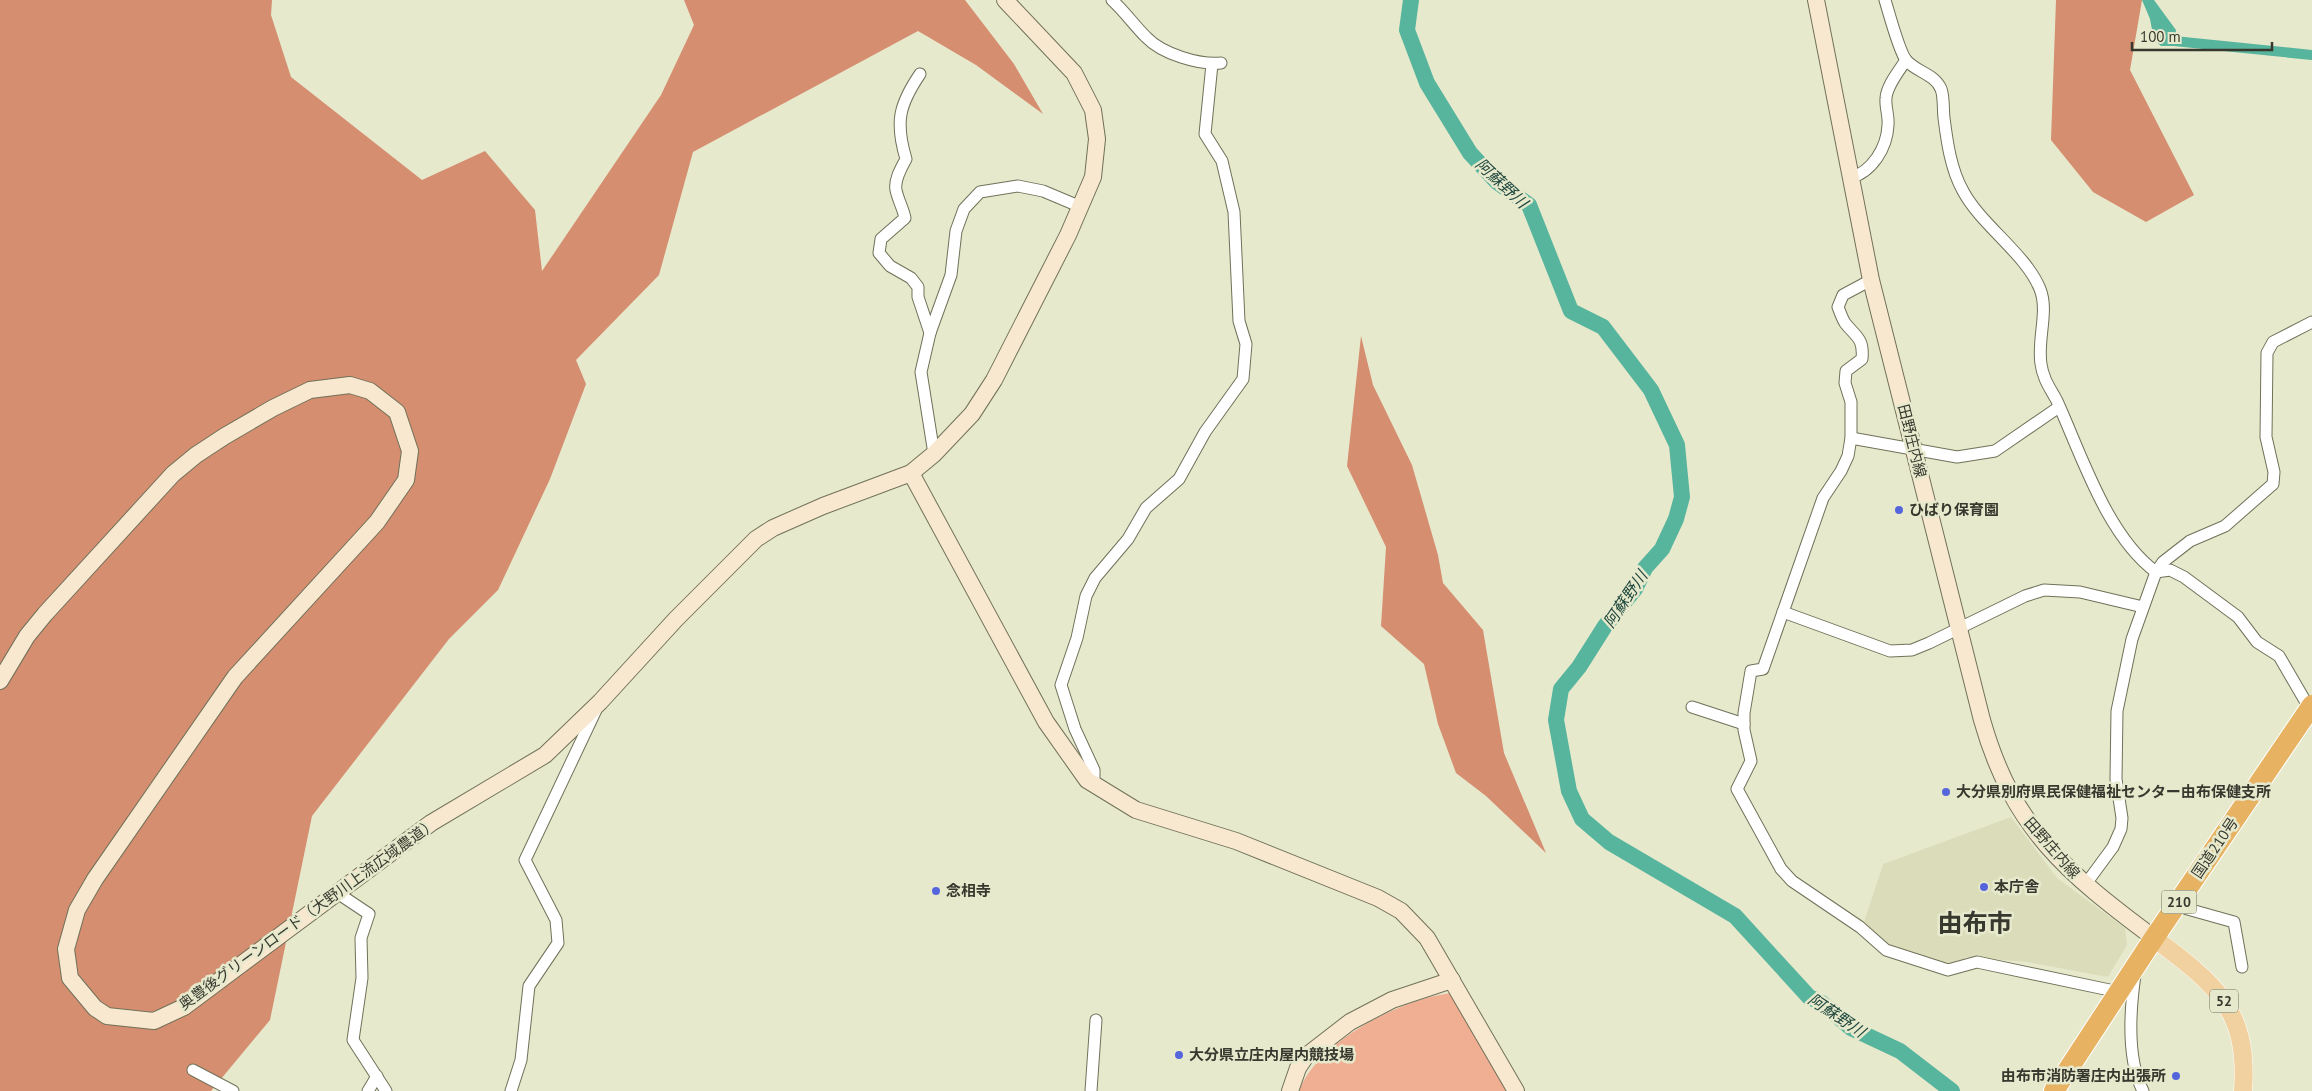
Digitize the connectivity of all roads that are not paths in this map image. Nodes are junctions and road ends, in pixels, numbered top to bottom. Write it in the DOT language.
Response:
graph roads {
  1 [pos="1005,0"];
  2 [pos="1112,0"];
  3 [pos="1816,0"];
  4 [pos="1885,0"];
  5 [pos="1906,60"];
  6 [pos="920,74"];
  7 [pos="1850,178"];
  8 [pos="1081,207"];
  9 [pos="1871,280"];
  10 [pos="2312,322"];
  11 [pos="930,333"];
  12 [pos="2058,407"];
  13 [pos="1851,438"];
  14 [pos="1915,451"];
  15 [pos="934,454"];
  16 [pos="911,473"];
  17 [pos="2156,572"];
  18 [pos="2143,607"];
  19 [pos="1783,612"];
  20 [pos="1960,629"];
  21 [pos="0,681"];
  22 [pos="600,702"];
  23 [pos="1692,707"];
  24 [pos="2310,711"];
  25 [pos="1744,724"];
  26 [pos="1094,784"];
  27 [pos="2085,885"];
  28 [pos="336,892"];
  29 [pos="2177,904"];
  30 [pos="2154,938"];
  31 [pos="2136,965"];
  32 [pos="2242,967"];
  33 [pos="1452,980"];
  34 [pos="2119,992"];
  35 [pos="1096,1020"];
  36 [pos="193,1070"];
  37 [pos="377,1076"];
  38 [pos="233,1091"];
  39 [pos="368,1091"];
  40 [pos="386,1091"];
  41 [pos="511,1091"];
  42 [pos="1091,1091"];
  43 [pos="1290,1091"];
  44 [pos="1516,1091"];
  45 [pos="2054,1091"];
  46 [pos="2143,1091"];
  47 [pos="2243,1091"];
  1 -- 8 [label="street, 奥豊後グリーンロード（大野川上流広域農道）"];
  2 -- 26 [label="street"];
  3 -- 7 [label="street, 田野庄内線"];
  4 -- 5 [label="street"];
  5 -- 7 [label="street"];
  5 -- 12 [label="street"];
  6 -- 11 [label="street"];
  7 -- 9 [label="street, 田野庄内線"];
  8 -- 11 [label="street"];
  8 -- 15 [label="street, 奥豊後グリーンロード（大野川上流広域農道）"];
  9 -- 13 [label="street"];
  9 -- 14 [label="street, 田野庄内線"];
  10 -- 17 [label="street"];
  11 -- 15 [label="street"];
  12 -- 14 [label="street"];
  12 -- 17 [label="street"];
  13 -- 14 [label="street"];
  13 -- 19 [label="street"];
  14 -- 20 [label="street, 田野庄内線"];
  15 -- 16 [label="street, 奥豊後グリーンロード（大野川上流広域農道）"];
  16 -- 22 [label="street, 奥豊後グリーンロード（大野川上流広域農道）"];
  16 -- 26 [label="street"];
  17 -- 18 [label="street"];
  17 -- 24 [label="street"];
  18 -- 20 [label="street"];
  18 -- 27 [label="street"];
  19 -- 20 [label="street"];
  19 -- 25 [label="street"];
  20 -- 27 [label="street, 田野庄内線"];
  21 -- 28 [label="street, 奥豊後グリーンロード（大野川上流広域農道）"];
  22 -- 28 [label="street, 奥豊後グリーンロード（大野川上流広域農道）"];
  22 -- 41 [label="street"];
  23 -- 25 [label="street"];
  24 -- 29 [label="highway, 国道210号 / 210"];
  25 -- 34 [label="street"];
  26 -- 33 [label="street"];
  27 -- 30 [label="street, 田野庄内線"];
  28 -- 37 [label="street"];
  29 -- 30 [label="highway, 国道210号 / 210"];
  29 -- 32 [label="street"];
  30 -- 31 [label="highway, 国道210号 / 210"];
  30 -- 47 [label="main road, 52"];
  31 -- 34 [label="highway, 国道210号 / 210"];
  31 -- 46 [label="street"];
  33 -- 43 [label="street"];
  33 -- 44 [label="street"];
  34 -- 45 [label="highway, 国道210号 / 210"];
  35 -- 42 [label="street"];
  36 -- 38 [label="street"];
  37 -- 39 [label="street"];
  37 -- 40 [label="street"];
}
